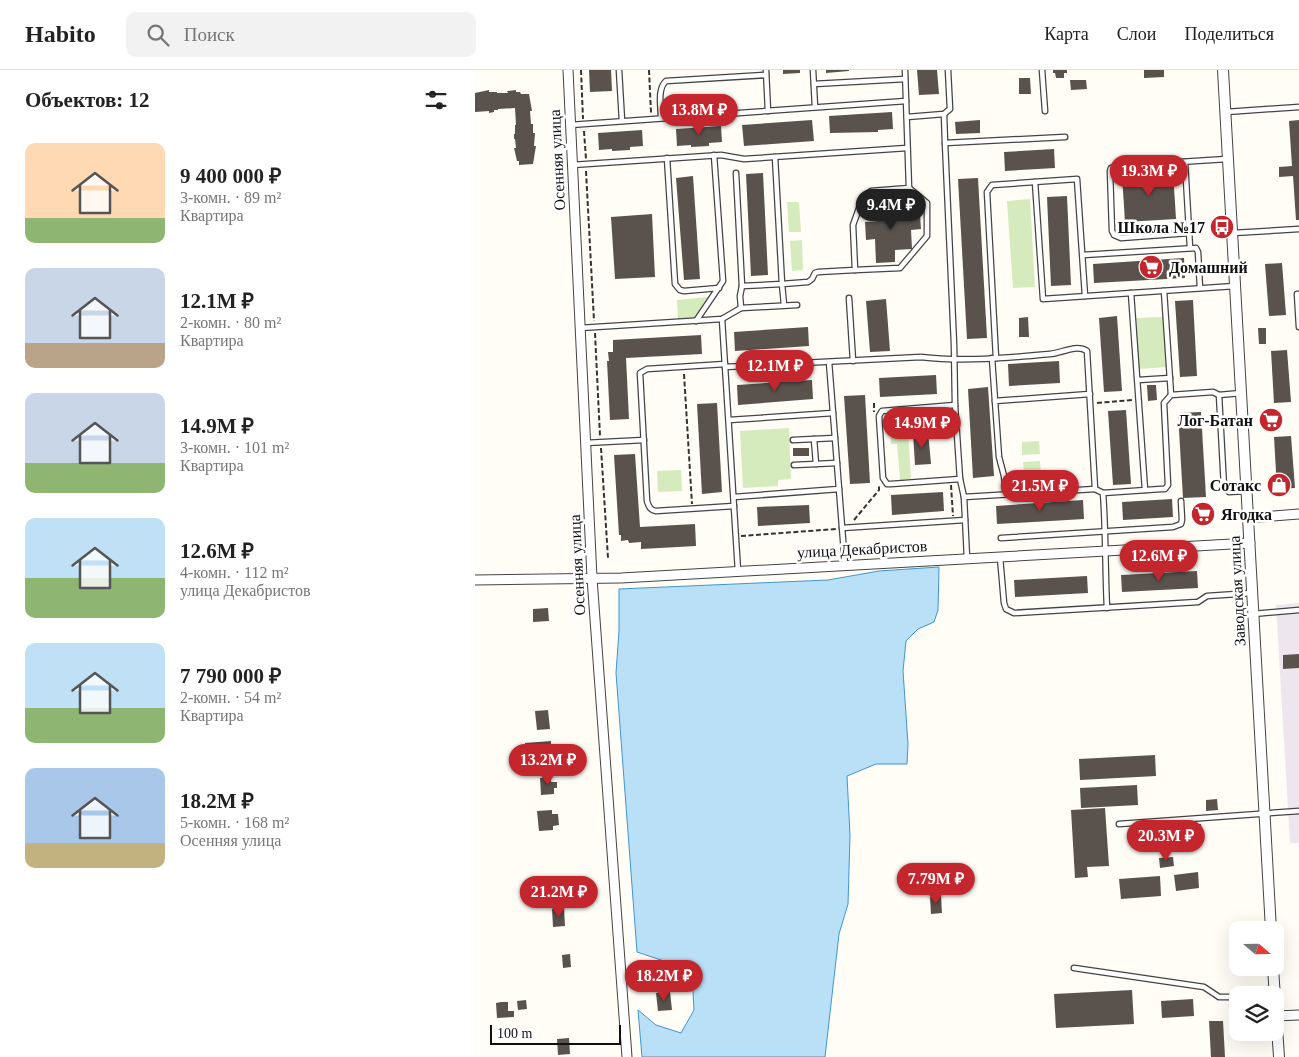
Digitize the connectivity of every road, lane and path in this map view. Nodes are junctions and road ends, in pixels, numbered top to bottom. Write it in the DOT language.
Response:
graph roads {
  1 [pos="568,70"];
  2 [pos="581,70"];
  3 [pos="619,70"];
  4 [pos="649,70"];
  5 [pos="813,70"];
  6 [pos="905,70"];
  7 [pos="948,70"];
  8 [pos="1042,70"];
  9 [pos="1223,70"];
  10 [pos="766,72"];
  11 [pos="905,79"];
  12 [pos="813,84"];
  13 [pos="906,101"];
  14 [pos="815,107"];
  15 [pos="1299,107"];
  16 [pos="768,111"];
  17 [pos="1045,111"];
  18 [pos="1225,112"];
  19 [pos="944,114"];
  20 [pos="907,116"];
  21 [pos="661,118"];
  22 [pos="651,119"];
  23 [pos="622,121"];
  24 [pos="584,124"];
  25 [pos="570,125"];
  26 [pos="1065,137"];
  27 [pos="945,144"];
  28 [pos="907,148"];
  29 [pos="714,155"];
  30 [pos="775,157"];
  31 [pos="667,158"];
  32 [pos="1228,159"];
  33 [pos="1185,162"];
  34 [pos="586,164"];
  35 [pos="572,165"];
  36 [pos="737,173"];
  37 [pos="1035,182"];
  38 [pos="909,188"];
  39 [pos="1299,229"];
  40 [pos="1189,233"];
  41 [pos="1233,233"];
  42 [pos="1190,248"];
  43 [pos="1083,255"];
  44 [pos="855,270"];
  45 [pos="782,284"];
  46 [pos="742,286"];
  47 [pos="1236,286"];
  48 [pos="719,288"];
  49 [pos="1201,288"];
  50 [pos="1164,291"];
  51 [pos="1131,293"];
  52 [pos="1299,294"];
  53 [pos="1085,296"];
  54 [pos="849,298"];
  55 [pos="783,305"];
  56 [pos="797,305"];
  57 [pos="741,308"];
  58 [pos="723,319"];
  59 [pos="696,320"];
  60 [pos="595,326"];
  61 [pos="1299,326"];
  62 [pos="580,328"];
  63 [pos="994,358"];
  64 [pos="953,360"];
  65 [pos="853,361"];
  66 [pos="829,362"];
  67 [pos="684,366"];
  68 [pos="725,366"];
  69 [pos="1170,378"];
  70 [pos="1138,380"];
  71 [pos="1242,393"];
  72 [pos="1090,394"];
  73 [pos="1171,395"];
  74 [pos="1219,395"];
  75 [pos="1139,400"];
  76 [pos="995,401"];
  77 [pos="874,402"];
  78 [pos="955,404"];
  79 [pos="1090,404"];
  80 [pos="874,412"];
  81 [pos="833,413"];
  82 [pos="729,420"];
  83 [pos="835,438"];
  84 [pos="814,439"];
  85 [pos="644,440"];
  86 [pos="793,440"];
  87 [pos="601,442"];
  88 [pos="585,443"];
  89 [pos="837,463"];
  90 [pos="816,464"];
  91 [pos="794,465"];
  92 [pos="960,479"];
  93 [pos="879,480"];
  94 [pos="951,485"];
  95 [pos="1095,488"];
  96 [pos="839,489"];
  97 [pos="1145,490"];
  98 [pos="1247,491"];
  99 [pos="1103,493"];
  100 [pos="1006,494"];
  101 [pos="733,497"];
  102 [pos="964,497"];
  103 [pos="1181,501"];
  104 [pos="734,506"];
  105 [pos="692,509"];
  106 [pos="1299,514"];
  107 [pos="1249,518"];
  108 [pos="965,520"];
  109 [pos="954,521"];
  110 [pos="842,528"];
  111 [pos="848,528"];
  112 [pos="1106,531"];
  113 [pos="736,536"];
  114 [pos="1001,538"];
  115 [pos="1250,543"];
  116 [pos="1107,551"];
  117 [pos="1000,557"];
  118 [pos="609,558"];
  119 [pos="967,558"];
  120 [pos="845,565"];
  121 [pos="738,571"];
  122 [pos="592,578"];
  123 [pos="475,580"];
  124 [pos="1252,593"];
  125 [pos="1107,608"];
  126 [pos="1299,610"];
  127 [pos="1253,614"];
  128 [pos="1299,811"];
  129 [pos="1264,814"];
  130 [pos="1119,824"];
  131 [pos="1270,921"];
  132 [pos="1074,968"];
  133 [pos="1229,997"];
  134 [pos="1299,1014"];
  135 [pos="1284,1015"];
  136 [pos="1278,1041"];
  137 [pos="627,1057"];
  138 [pos="1279,1057"];
  1 -- 25 [label="street, Осенняя улица"];
  2 -- 24 [label="path"];
  3 -- 23 [label="lane"];
  4 -- 22 [label="path"];
  5 -- 12 [label="lane"];
  6 -- 11 [label="lane"];
  7 -- 19 [label="lane"];
  8 -- 17 [label="lane"];
  9 -- 18 [label="street, Заводская улица"];
  10 -- 16 [label="lane"];
  10 -- 21 [label="lane"];
  11 -- 12 [label="lane"];
  11 -- 13 [label="lane"];
  12 -- 14 [label="lane"];
  13 -- 14 [label="lane"];
  13 -- 20 [label="lane"];
  14 -- 16 [label="lane"];
  15 -- 18 [label="lane"];
  16 -- 21 [label="lane"];
  18 -- 32 [label="street, Заводская улица"];
  19 -- 20 [label="lane"];
  19 -- 27 [label="lane"];
  20 -- 28 [label="lane"];
  21 -- 22 [label="lane"];
  22 -- 23 [label="lane"];
  23 -- 24 [label="lane"];
  24 -- 25 [label="lane"];
  24 -- 34 [label="path"];
  25 -- 35 [label="street, Осенняя улица"];
  26 -- 27 [label="lane"];
  27 -- 64 [label="lane"];
  28 -- 30 [label="lane"];
  28 -- 38 [label="lane"];
  29 -- 30 [label="lane"];
  29 -- 31 [label="lane"];
  29 -- 48 [label="lane"];
  30 -- 45 [label="lane"];
  31 -- 34 [label="lane"];
  31 -- 48 [label="lane"];
  32 -- 33 [label="lane"];
  32 -- 41 [label="street, Заводская улица"];
  33 -- 40 [label="lane"];
  33 -- 40 [label="lane"];
  34 -- 35 [label="lane"];
  34 -- 60 [label="path"];
  35 -- 62 [label="street, Осенняя улица"];
  36 -- 46 [label="lane"];
  37 -- 43 [label="lane"];
  37 -- 53 [label="lane"];
  37 -- 63 [label="lane"];
  38 -- 44 [label="lane"];
  38 -- 44 [label="lane"];
  39 -- 41 [label="lane"];
  40 -- 42 [label="lane"];
  41 -- 47 [label="street, Заводская улица"];
  42 -- 43 [label="lane"];
  42 -- 49 [label="lane"];
  43 -- 53 [label="lane"];
  44 -- 45 [label="lane"];
  45 -- 46 [label="lane"];
  45 -- 55 [label="lane"];
  46 -- 57 [label="lane"];
  47 -- 49 [label="lane"];
  47 -- 71 [label="street, Заводская улица"];
  48 -- 59 [label="lane"];
  49 -- 50 [label="lane"];
  50 -- 51 [label="lane"];
  50 -- 69 [label="lane"];
  51 -- 53 [label="lane"];
  51 -- 70 [label="lane"];
  52 -- 61 [label="lane"];
  54 -- 65 [label="lane"];
  55 -- 56 [label="lane"];
  55 -- 57 [label="lane"];
  57 -- 58 [label="lane"];
  58 -- 59 [label="lane"];
  58 -- 68 [label="lane"];
  59 -- 60 [label="lane"];
  60 -- 62 [label="lane"];
  60 -- 87 [label="path"];
  62 -- 88 [label="street, Осенняя улица"];
  63 -- 64 [label="lane"];
  63 -- 72 [label="lane"];
  63 -- 76 [label="lane"];
  64 -- 65 [label="lane"];
  64 -- 78 [label="lane"];
  65 -- 66 [label="lane"];
  66 -- 68 [label="lane"];
  66 -- 81 [label="lane"];
  67 -- 68 [label="lane"];
  67 -- 85 [label="lane"];
  67 -- 105 [label="path"];
  68 -- 82 [label="lane"];
  69 -- 70 [label="lane"];
  69 -- 73 [label="lane"];
  70 -- 75 [label="lane"];
  71 -- 74 [label="lane"];
  71 -- 98 [label="street, Заводская улица"];
  72 -- 76 [label="lane"];
  72 -- 79 [label="lane"];
  73 -- 74 [label="lane"];
  73 -- 97 [label="lane"];
  74 -- 98 [label="lane"];
  75 -- 79 [label="path"];
  75 -- 97 [label="lane"];
  76 -- 100 [label="lane"];
  77 -- 80 [label="path"];
  78 -- 92 [label="lane"];
  78 -- 92 [label="lane"];
  79 -- 95 [label="lane"];
  81 -- 82 [label="lane"];
  81 -- 83 [label="lane"];
  82 -- 101 [label="lane"];
  83 -- 84 [label="lane"];
  83 -- 89 [label="lane"];
  84 -- 86 [label="lane"];
  84 -- 90 [label="lane"];
  85 -- 87 [label="lane"];
  85 -- 105 [label="lane"];
  87 -- 88 [label="lane"];
  87 -- 118 [label="path"];
  88 -- 122 [label="street, Осенняя улица"];
  89 -- 90 [label="lane"];
  89 -- 96 [label="lane"];
  90 -- 91 [label="lane"];
  92 -- 102 [label="lane"];
  93 -- 111 [label="path"];
  94 -- 109 [label="path"];
  95 -- 99 [label="lane"];
  95 -- 100 [label="lane"];
  96 -- 101 [label="lane"];
  96 -- 110 [label="lane"];
  97 -- 99 [label="lane"];
  98 -- 107 [label="street, Заводская улица"];
  99 -- 112 [label="lane"];
  100 -- 102 [label="lane"];
  101 -- 104 [label="lane"];
  102 -- 108 [label="lane"];
  103 -- 112 [label="lane"];
  104 -- 105 [label="lane"];
  104 -- 113 [label="lane"];
  106 -- 107 [label="street"];
  107 -- 115 [label="street, Заводская улица"];
  108 -- 109 [label="lane"];
  108 -- 119 [label="lane"];
  109 -- 111 [label="lane"];
  110 -- 111 [label="lane"];
  110 -- 113 [label="path"];
  110 -- 120 [label="lane"];
  112 -- 114 [label="lane"];
  112 -- 116 [label="lane"];
  113 -- 121 [label="lane"];
  115 -- 116 [label="street, улица Декабристов"];
  115 -- 124 [label="street, Заводская улица"];
  116 -- 117 [label="street, улица Декабристов"];
  116 -- 125 [label="lane"];
  117 -- 119 [label="street, улица Декабристов"];
  117 -- 125 [label="lane"];
  119 -- 120 [label="street, улица Декабристов"];
  120 -- 121 [label="street, улица Декабристов"];
  121 -- 122 [label="street, улица Декабристов"];
  122 -- 123 [label="street, улица Декабристов"];
  122 -- 137 [label="street, Осенняя улица"];
  124 -- 125 [label="lane"];
  124 -- 127 [label="street, Заводская улица"];
  126 -- 127 [label="lane"];
  127 -- 129 [label="street, Заводская улица"];
  128 -- 129 [label="lane"];
  129 -- 130 [label="lane"];
  129 -- 131 [label="street, Заводская улица"];
  132 -- 133 [label="lane"];
  134 -- 135 [label="street"];
  136 -- 138 [label="street"];
}
